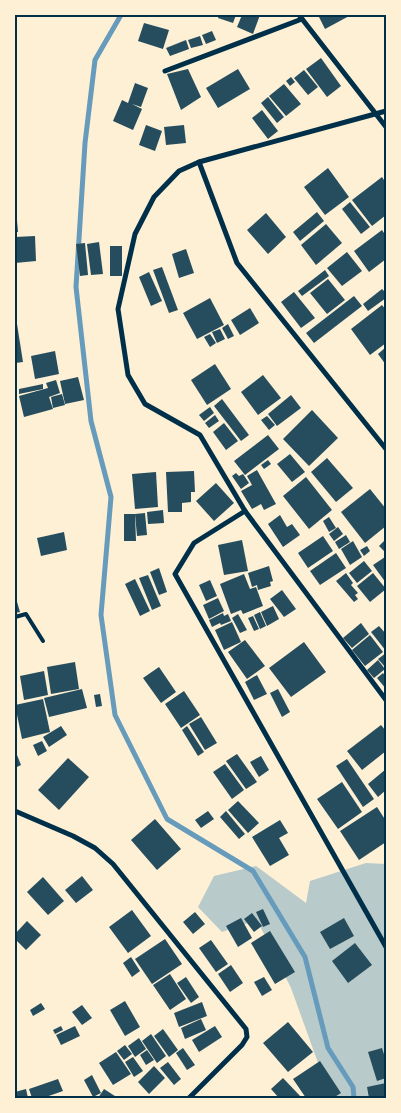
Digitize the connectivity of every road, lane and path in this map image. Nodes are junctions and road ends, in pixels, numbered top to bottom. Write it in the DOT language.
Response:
graph roads {
  1 [pos="301,17"];
  2 [pos="165,70"];
  3 [pos="386,111"];
  4 [pos="375,114"];
  5 [pos="386,127"];
  6 [pos="199,162"];
  7 [pos="386,449"];
  8 [pos="245,511"];
  9 [pos="15,617"];
  10 [pos="43,641"];
  11 [pos="386,700"];
  12 [pos="15,811"];
  13 [pos="386,947"];
  14 [pos="189,1098"];
  1 -- 2 [label="street"];
  1 -- 4 [label="street"];
  3 -- 4 [label="street"];
  4 -- 5 [label="street"];
  4 -- 6 [label="street"];
  6 -- 7 [label="street"];
  6 -- 8 [label="street"];
  8 -- 11 [label="street"];
  8 -- 13 [label="street"];
  9 -- 10 [label="lane"];
  12 -- 14 [label="street"];
}
